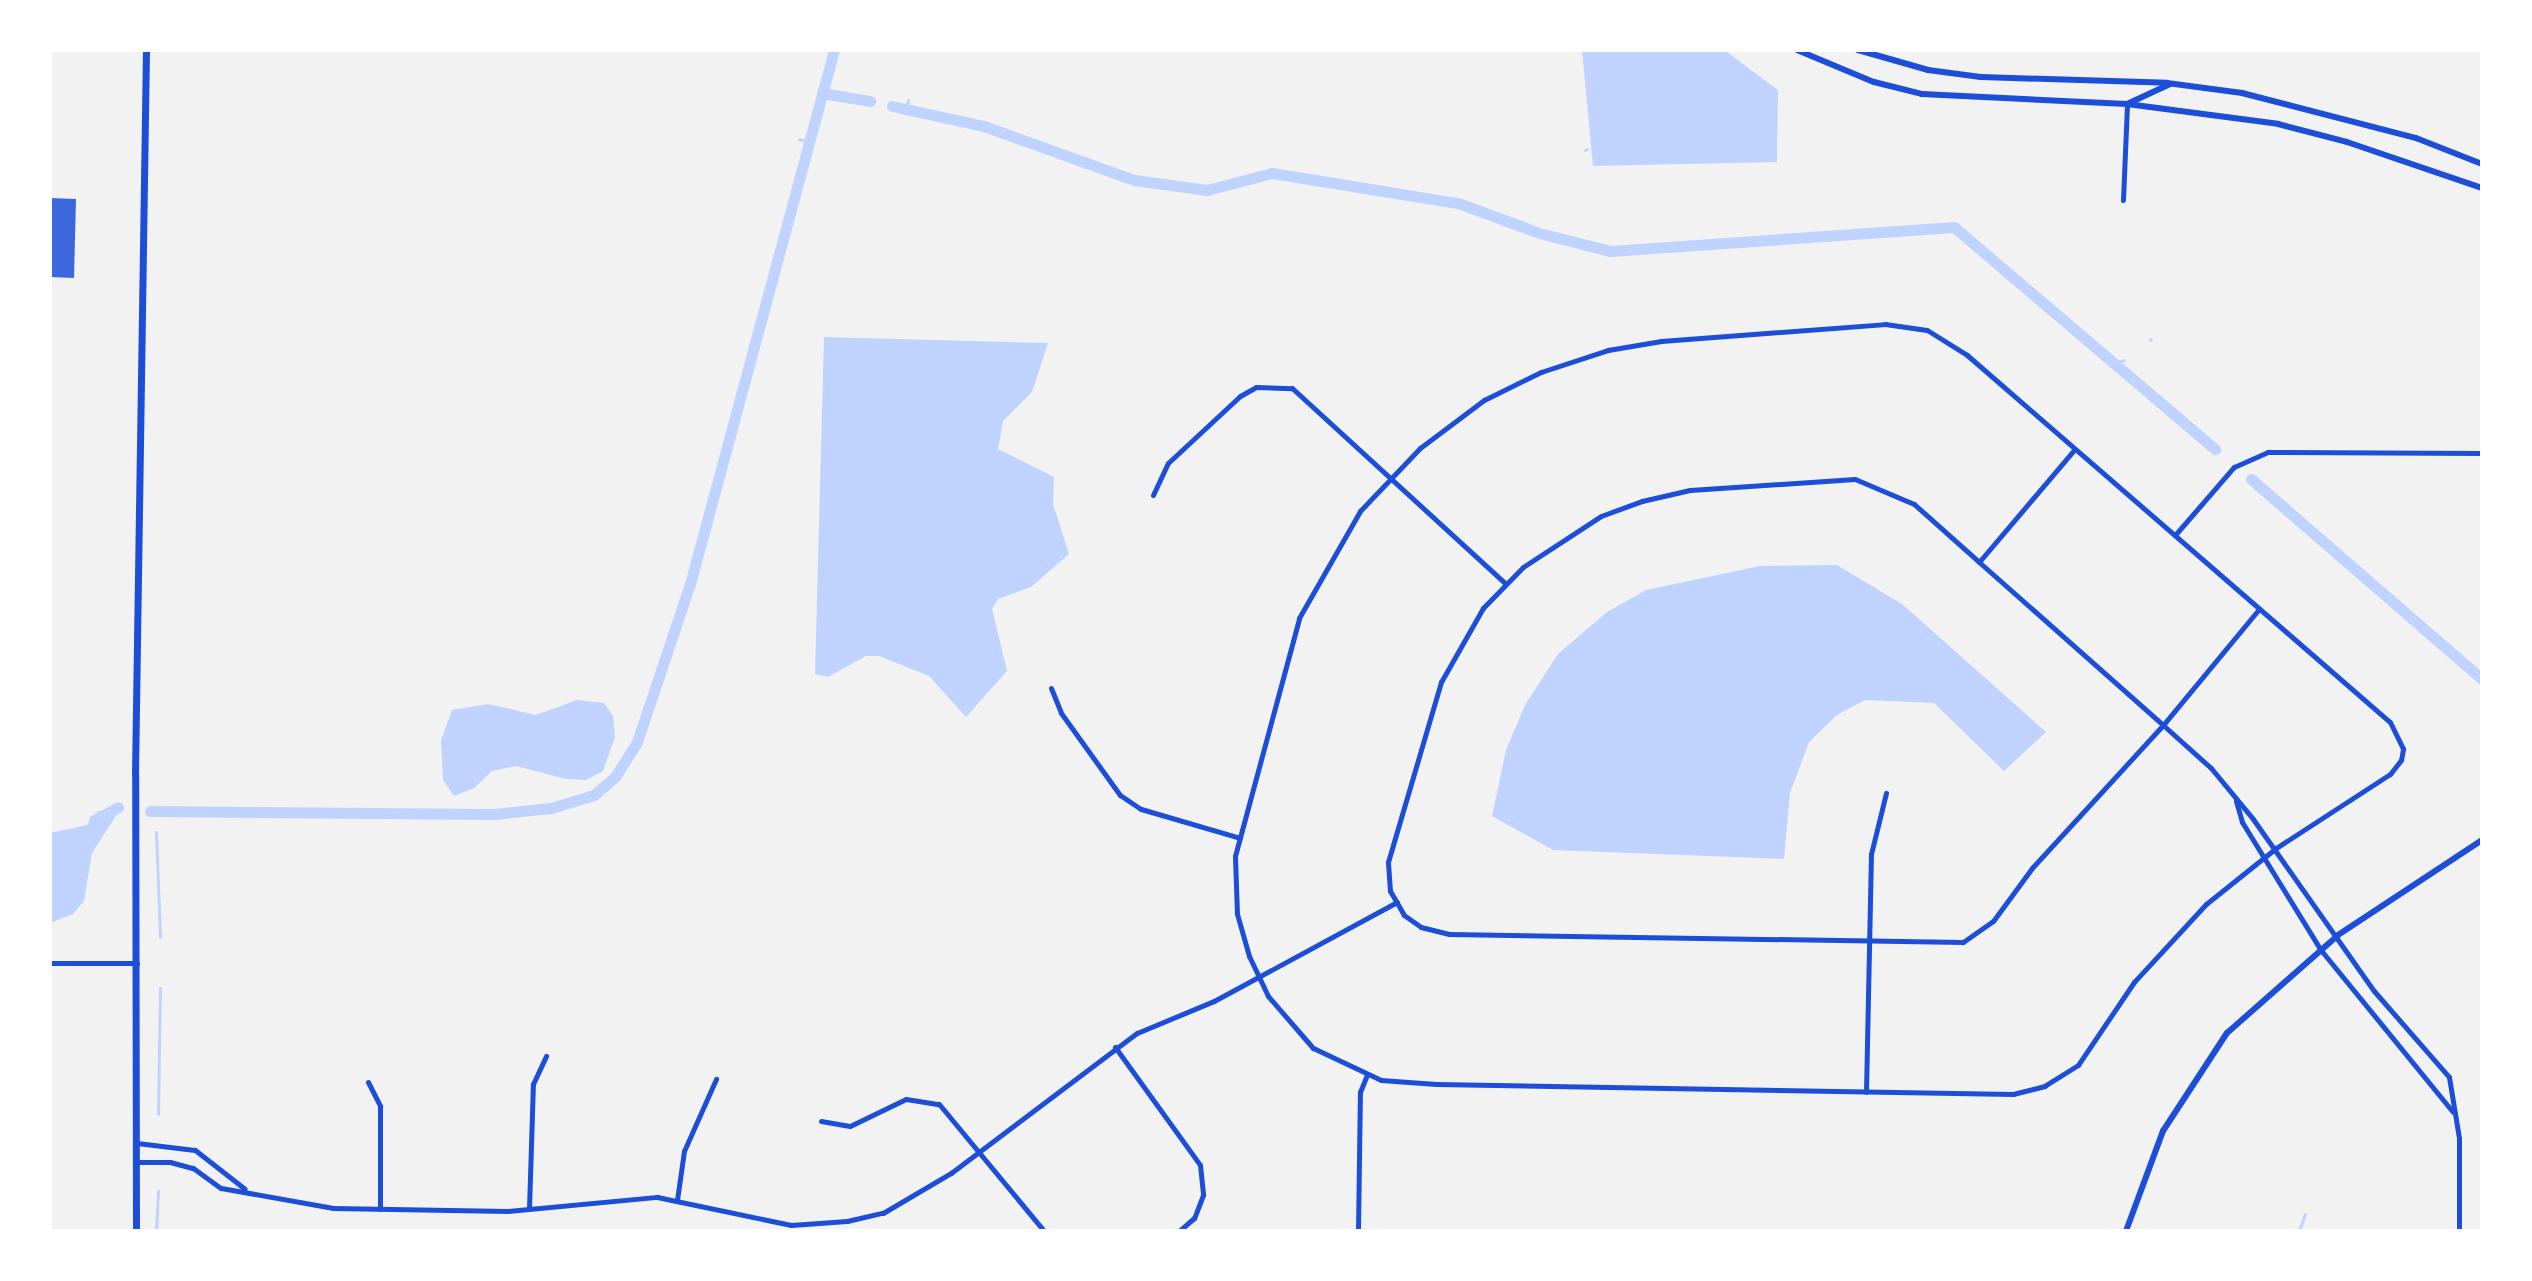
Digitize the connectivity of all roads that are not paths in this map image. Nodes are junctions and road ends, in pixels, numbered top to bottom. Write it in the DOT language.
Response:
graph roads {
  1 [pos="146,50"];
  2 [pos="1797,50"];
  3 [pos="1858,50"];
  4 [pos="2173,83"];
  5 [pos="2127,104"];
  6 [pos="2482,164"];
  7 [pos="2482,188"];
  8 [pos="2123,200"];
  9 [pos="2075,449"];
  10 [pos="2482,453"];
  11 [pos="1392,477"];
  12 [pos="1153,495"];
  13 [pos="2175,535"];
  14 [pos="1979,562"];
  15 [pos="1506,584"];
  16 [pos="2259,609"];
  17 [pos="1051,688"];
  18 [pos="2163,725"];
  19 [pos="1886,793"];
  20 [pos="2235,800"];
  21 [pos="1240,838"];
  22 [pos="2482,840"];
  23 [pos="2276,848"];
  24 [pos="2264,857"];
  25 [pos="1397,902"];
  26 [pos="2338,935"];
  27 [pos="1869,942"];
  28 [pos="2320,949"];
  29 [pos="50,963"];
  30 [pos="139,963"];
  31 [pos="1259,977"];
  32 [pos="1115,1047"];
  33 [pos="546,1056"];
  34 [pos="1367,1075"];
  35 [pos="716,1079"];
  36 [pos="368,1082"];
  37 [pos="1866,1092"];
  38 [pos="2454,1113"];
  39 [pos="821,1121"];
  40 [pos="137,1143"];
  41 [pos="981,1150"];
  42 [pos="137,1162"];
  43 [pos="246,1190"];
  44 [pos="677,1200"];
  45 [pos="380,1209"];
  46 [pos="529,1209"];
  47 [pos="136,1231"];
  48 [pos="1044,1231"];
  49 [pos="1179,1231"];
  50 [pos="1358,1231"];
  51 [pos="2126,1231"];
  52 [pos="2459,1231"];
  1 -- 30 [label="main road"];
  2 -- 5 [label="street"];
  3 -- 4 [label="street"];
  4 -- 5 [label="street"];
  4 -- 6 [label="street"];
  5 -- 7 [label="street"];
  5 -- 8 [label="street"];
  9 -- 11 [label="street"];
  9 -- 13 [label="street"];
  9 -- 14 [label="street"];
  10 -- 13 [label="street"];
  11 -- 12 [label="street"];
  11 -- 15 [label="street"];
  11 -- 21 [label="street"];
  13 -- 16 [label="street"];
  14 -- 15 [label="street"];
  14 -- 18 [label="street"];
  15 -- 25 [label="street"];
  16 -- 18 [label="street"];
  16 -- 23 [label="street"];
  17 -- 21 [label="street"];
  18 -- 20 [label="street"];
  18 -- 27 [label="street"];
  19 -- 27 [label="street"];
  20 -- 23 [label="street"];
  20 -- 24 [label="street"];
  21 -- 31 [label="street"];
  22 -- 26 [label="street"];
  23 -- 24 [label="street"];
  23 -- 26 [label="street"];
  24 -- 28 [label="street"];
  24 -- 37 [label="street"];
  25 -- 27 [label="street"];
  25 -- 31 [label="street"];
  26 -- 28 [label="street"];
  26 -- 38 [label="street"];
  27 -- 37 [label="street"];
  28 -- 38 [label="street"];
  28 -- 51 [label="street"];
  29 -- 30 [label="street"];
  30 -- 40 [label="main road"];
  31 -- 32 [label="street"];
  31 -- 34 [label="street"];
  32 -- 41 [label="street"];
  32 -- 49 [label="street"];
  33 -- 46 [label="street"];
  34 -- 37 [label="street"];
  34 -- 50 [label="street"];
  35 -- 44 [label="street"];
  36 -- 45 [label="street"];
  38 -- 52 [label="street"];
  39 -- 41 [label="street"];
  40 -- 42 [label="main road"];
  40 -- 43 [label="street"];
  41 -- 44 [label="street"];
  41 -- 48 [label="street"];
  42 -- 43 [label="street"];
  42 -- 47 [label="main road"];
  43 -- 45 [label="street"];
  44 -- 46 [label="street"];
  45 -- 46 [label="street"];
}
